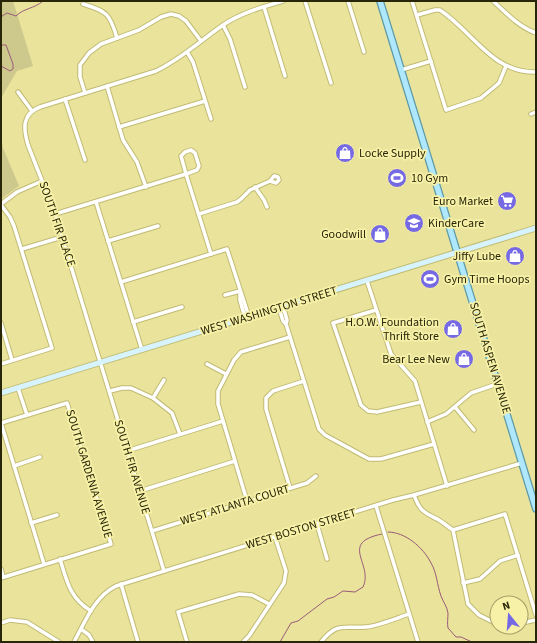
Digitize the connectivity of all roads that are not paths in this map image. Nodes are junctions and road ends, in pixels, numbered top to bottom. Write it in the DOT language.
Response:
graph roads {
  1 [pos="283,1"];
  2 [pos="305,1"];
  3 [pos="348,1"];
  4 [pos="380,1"];
  5 [pos="412,1"];
  6 [pos="493,1"];
  7 [pos="83,4"];
  8 [pos="264,7"];
  9 [pos="417,15"];
  10 [pos="223,25"];
  11 [pos="536,33"];
  12 [pos="117,38"];
  13 [pos="202,41"];
  14 [pos="187,52"];
  15 [pos="364,52"];
  16 [pos="431,61"];
  17 [pos="506,66"];
  18 [pos="401,70"];
  19 [pos="536,72"];
  20 [pos="285,76"];
  21 [pos="331,83"];
  22 [pos="107,86"];
  23 [pos="245,88"];
  24 [pos="18,92"];
  25 [pos="85,93"];
  26 [pos="65,99"];
  27 [pos="205,101"];
  28 [pos="32,111"];
  29 [pos="536,112"];
  30 [pos="531,114"];
  31 [pos="211,119"];
  32 [pos="119,127"];
  33 [pos="85,160"];
  34 [pos="186,174"];
  35 [pos="42,181"];
  36 [pos="270,181"];
  37 [pos="146,187"];
  38 [pos="255,187"];
  39 [pos="96,202"];
  40 [pos="1,205"];
  41 [pos="267,207"];
  42 [pos="55,214"];
  43 [pos="199,214"];
  44 [pos="158,226"];
  45 [pos="536,228"];
  46 [pos="62,236"];
  47 [pos="108,241"];
  48 [pos="22,249"];
  49 [pos="457,252"];
  50 [pos="211,254"];
  51 [pos="367,281"];
  52 [pos="121,282"];
  53 [pos="240,291"];
  54 [pos="225,295"];
  55 [pos="182,307"];
  56 [pos="281,307"];
  57 [pos="376,310"];
  58 [pos="247,317"];
  59 [pos="133,322"];
  60 [pos="1,324"];
  61 [pos="290,337"];
  62 [pos="142,350"];
  63 [pos="12,360"];
  64 [pos="101,362"];
  65 [pos="1,364"];
  66 [pos="207,364"];
  67 [pos="226,374"];
  68 [pos="164,380"];
  69 [pos="304,381"];
  70 [pos="497,384"];
  71 [pos="18,388"];
  72 [pos="110,391"];
  73 [pos="1,393"];
  74 [pos="153,398"];
  75 [pos="421,402"];
  76 [pos="455,407"];
  77 [pos="27,415"];
  78 [pos="223,421"];
  79 [pos="427,422"];
  80 [pos="1,423"];
  81 [pos="474,430"];
  82 [pos="180,434"];
  83 [pos="434,444"];
  84 [pos="127,451"];
  85 [pos="40,457"];
  86 [pos="235,461"];
  87 [pos="522,463"];
  88 [pos="14,466"];
  89 [pos="316,476"];
  90 [pos="447,486"];
  91 [pos="290,488"];
  92 [pos="140,491"];
  93 [pos="414,496"];
  94 [pos="247,501"];
  95 [pos="376,506"];
  96 [pos="536,509"];
  97 [pos="57,515"];
  98 [pos="31,523"];
  99 [pos="317,524"];
  100 [pos="453,530"];
  101 [pos="152,531"];
  102 [pos="275,537"];
  103 [pos="518,555"];
  104 [pos="60,559"];
  105 [pos="327,559"];
  106 [pos="44,564"];
  107 [pos="1,569"];
  108 [pos="164,571"];
  109 [pos="2,577"];
  110 [pos="463,583"];
  111 [pos="121,584"];
  112 [pos="269,604"];
  113 [pos="91,611"];
  114 [pos="409,614"];
  115 [pos="536,616"];
  116 [pos="489,620"];
  117 [pos="1,623"];
  118 [pos="81,629"];
  119 [pos="59,642"];
  120 [pos="74,642"];
  121 [pos="93,642"];
  122 [pos="138,642"];
  123 [pos="187,642"];
  124 [pos="243,642"];
  125 [pos="321,642"];
  126 [pos="418,642"];
  1 -- 8 [label="street"];
  2 -- 21 [label="street"];
  3 -- 15 [label="street"];
  4 -- 18 [label="main road, SOUTH ASPEN AVENUE"];
  5 -- 9 [label="street"];
  6 -- 11 [label="street"];
  7 -- 12 [label="street"];
  8 -- 10 [label="street"];
  8 -- 20 [label="street"];
  9 -- 16 [label="street"];
  9 -- 17 [label="street"];
  10 -- 13 [label="street"];
  10 -- 23 [label="street"];
  12 -- 13 [label="street"];
  12 -- 25 [label="street"];
  13 -- 14 [label="street"];
  14 -- 22 [label="street"];
  14 -- 27 [label="street"];
  16 -- 17 [label="street"];
  16 -- 18 [label="street"];
  17 -- 19 [label="street"];
  18 -- 49 [label="main road, SOUTH ASPEN AVENUE"];
  22 -- 25 [label="street"];
  22 -- 32 [label="street"];
  24 -- 28 [label="street"];
  25 -- 26 [label="street"];
  26 -- 28 [label="street"];
  26 -- 33 [label="street"];
  27 -- 31 [label="street"];
  27 -- 32 [label="street"];
  28 -- 35 [label="street, SOUTH FIR PLACE"];
  29 -- 30 [label="street"];
  32 -- 37 [label="street"];
  34 -- 34 [label="street"];
  34 -- 37 [label="street"];
  34 -- 43 [label="street"];
  35 -- 40 [label="street"];
  35 -- 42 [label="street, SOUTH FIR PLACE"];
  36 -- 38 [label="street"];
  37 -- 39 [label="street"];
  38 -- 41 [label="street"];
  38 -- 43 [label="street"];
  39 -- 42 [label="street"];
  39 -- 47 [label="street"];
  40 -- 48 [label="street"];
  42 -- 46 [label="street, SOUTH FIR PLACE"];
  43 -- 50 [label="street"];
  44 -- 47 [label="street"];
  45 -- 49 [label="main road, WEST WASHINGTON STREET"];
  46 -- 48 [label="street"];
  46 -- 64 [label="street, SOUTH FIR PLACE"];
  47 -- 52 [label="street"];
  48 -- 63 [label="street"];
  49 -- 51 [label="main road, WEST WASHINGTON STREET"];
  49 -- 70 [label="main road, SOUTH ASPEN AVENUE"];
  50 -- 52 [label="street"];
  50 -- 53 [label="street"];
  51 -- 56 [label="main road, WEST WASHINGTON STREET"];
  51 -- 57 [label="street"];
  52 -- 59 [label="street"];
  53 -- 54 [label="street"];
  53 -- 58 [label="street"];
  55 -- 59 [label="street"];
  56 -- 58 [label="main road, WEST WASHINGTON STREET"];
  56 -- 61 [label="street"];
  57 -- 75 [label="street"];
  57 -- 75 [label="street"];
  58 -- 62 [label="main road, WEST WASHINGTON STREET"];
  59 -- 62 [label="street"];
  60 -- 63 [label="street"];
  61 -- 67 [label="street"];
  61 -- 69 [label="street"];
  62 -- 64 [label="main road, WEST WASHINGTON STREET"];
  63 -- 65 [label="street"];
  64 -- 71 [label="main road, WEST WASHINGTON STREET"];
  64 -- 72 [label="street, SOUTH FIR AVENUE"];
  66 -- 67 [label="street"];
  67 -- 78 [label="street"];
  68 -- 74 [label="street"];
  69 -- 83 [label="street"];
  69 -- 91 [label="street"];
  70 -- 76 [label="street"];
  70 -- 87 [label="main road, SOUTH ASPEN AVENUE"];
  71 -- 73 [label="main road, WEST WASHINGTON STREET"];
  71 -- 77 [label="street"];
  72 -- 74 [label="street"];
  72 -- 84 [label="street, SOUTH FIR AVENUE"];
  74 -- 82 [label="street"];
  75 -- 79 [label="street"];
  76 -- 79 [label="street"];
  76 -- 81 [label="street"];
  77 -- 80 [label="street"];
  77 -- 104 [label="street, SOUTH GARDENIA AVENUE"];
  78 -- 82 [label="street"];
  78 -- 86 [label="street"];
  79 -- 83 [label="street"];
  80 -- 88 [label="street"];
  82 -- 84 [label="street"];
  83 -- 90 [label="street"];
  84 -- 92 [label="street, SOUTH FIR AVENUE"];
  85 -- 88 [label="street"];
  86 -- 92 [label="street"];
  86 -- 94 [label="street"];
  87 -- 90 [label="street, WEST BOSTON STREET"];
  87 -- 96 [label="main road, SOUTH ASPEN AVENUE"];
  88 -- 98 [label="street"];
  89 -- 91 [label="street, WEST ATLANTA COURT"];
  90 -- 93 [label="street, WEST BOSTON STREET"];
  91 -- 94 [label="street, WEST ATLANTA COURT"];
  92 -- 101 [label="street, SOUTH FIR AVENUE"];
  93 -- 95 [label="street, WEST BOSTON STREET"];
  93 -- 100 [label="street"];
  94 -- 101 [label="street, WEST ATLANTA COURT"];
  95 -- 99 [label="street, WEST BOSTON STREET"];
  95 -- 114 [label="street"];
  97 -- 98 [label="street"];
  98 -- 106 [label="street"];
  99 -- 102 [label="street, WEST BOSTON STREET"];
  99 -- 105 [label="street"];
  100 -- 103 [label="street"];
  100 -- 110 [label="street"];
  101 -- 108 [label="street, SOUTH FIR AVENUE"];
  102 -- 108 [label="street, WEST BOSTON STREET"];
  102 -- 112 [label="street"];
  103 -- 110 [label="street"];
  103 -- 115 [label="street"];
  104 -- 106 [label="street"];
  104 -- 113 [label="street"];
  106 -- 109 [label="street"];
  107 -- 109 [label="street"];
  108 -- 111 [label="street, WEST BOSTON STREET"];
  110 -- 116 [label="street"];
  111 -- 113 [label="street, WEST BOSTON STREET"];
  111 -- 122 [label="street"];
  112 -- 123 [label="street"];
  112 -- 124 [label="street"];
  113 -- 118 [label="street, WEST BOSTON STREET"];
  114 -- 125 [label="street"];
  114 -- 126 [label="street"];
  117 -- 119 [label="street"];
  118 -- 120 [label="street, WEST BOSTON STREET"];
  118 -- 121 [label="street"];
}
